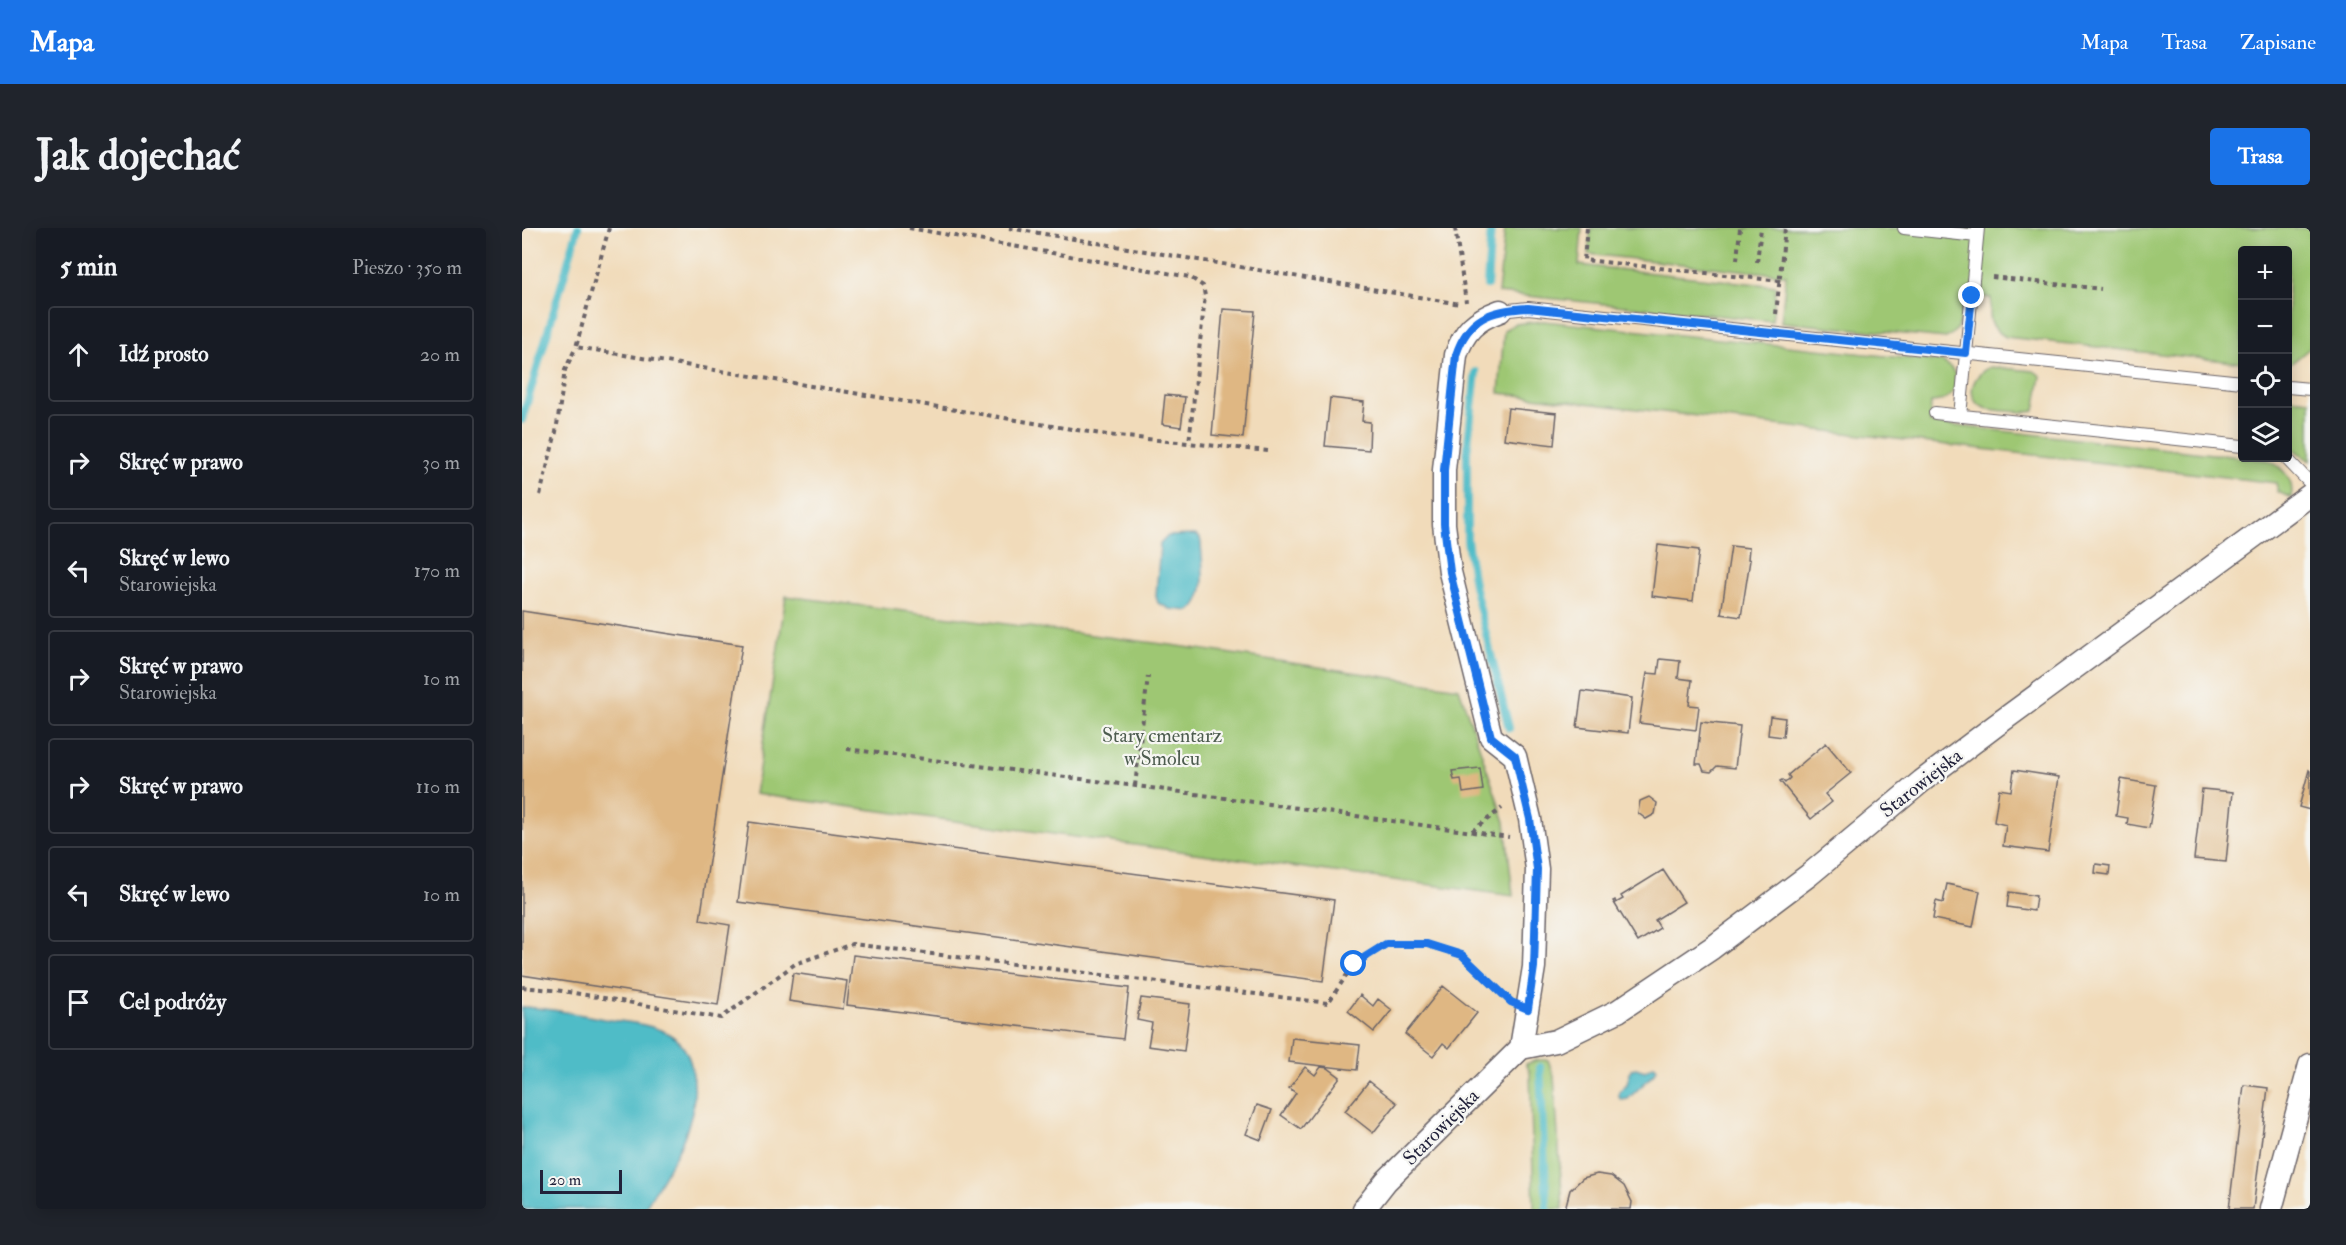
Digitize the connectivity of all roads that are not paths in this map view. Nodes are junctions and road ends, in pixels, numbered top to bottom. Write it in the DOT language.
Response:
graph roads {
  1 [pos="1904,228"];
  2 [pos="1978,232"];
  3 [pos="1500,311"];
  4 [pos="1966,353"];
  5 [pos="2238,382"];
  6 [pos="2292,387"];
  7 [pos="2310,389"];
  8 [pos="1935,413"];
  9 [pos="1960,416"];
  10 [pos="2238,446"];
  11 [pos="2290,462"];
  12 [pos="2310,483"];
  13 [pos="2310,495"];
  14 [pos="1521,1048"];
  15 [pos="2310,1065"];
  16 [pos="1364,1209"];
  17 [pos="2271,1209"];
  1 -- 2 [label="lane"];
  2 -- 4 [label="lane"];
  3 -- 4 [label="lane"];
  3 -- 14 [label="street"];
  4 -- 5 [label="lane"];
  4 -- 9 [label="lane"];
  6 -- 7 [label="lane"];
  8 -- 9 [label="lane"];
  9 -- 10 [label="lane"];
  11 -- 12 [label="lane"];
  13 -- 14 [label="street, Starowiejska"];
  14 -- 16 [label="street, Starowiejska"];
  15 -- 17 [label="street"];
}
